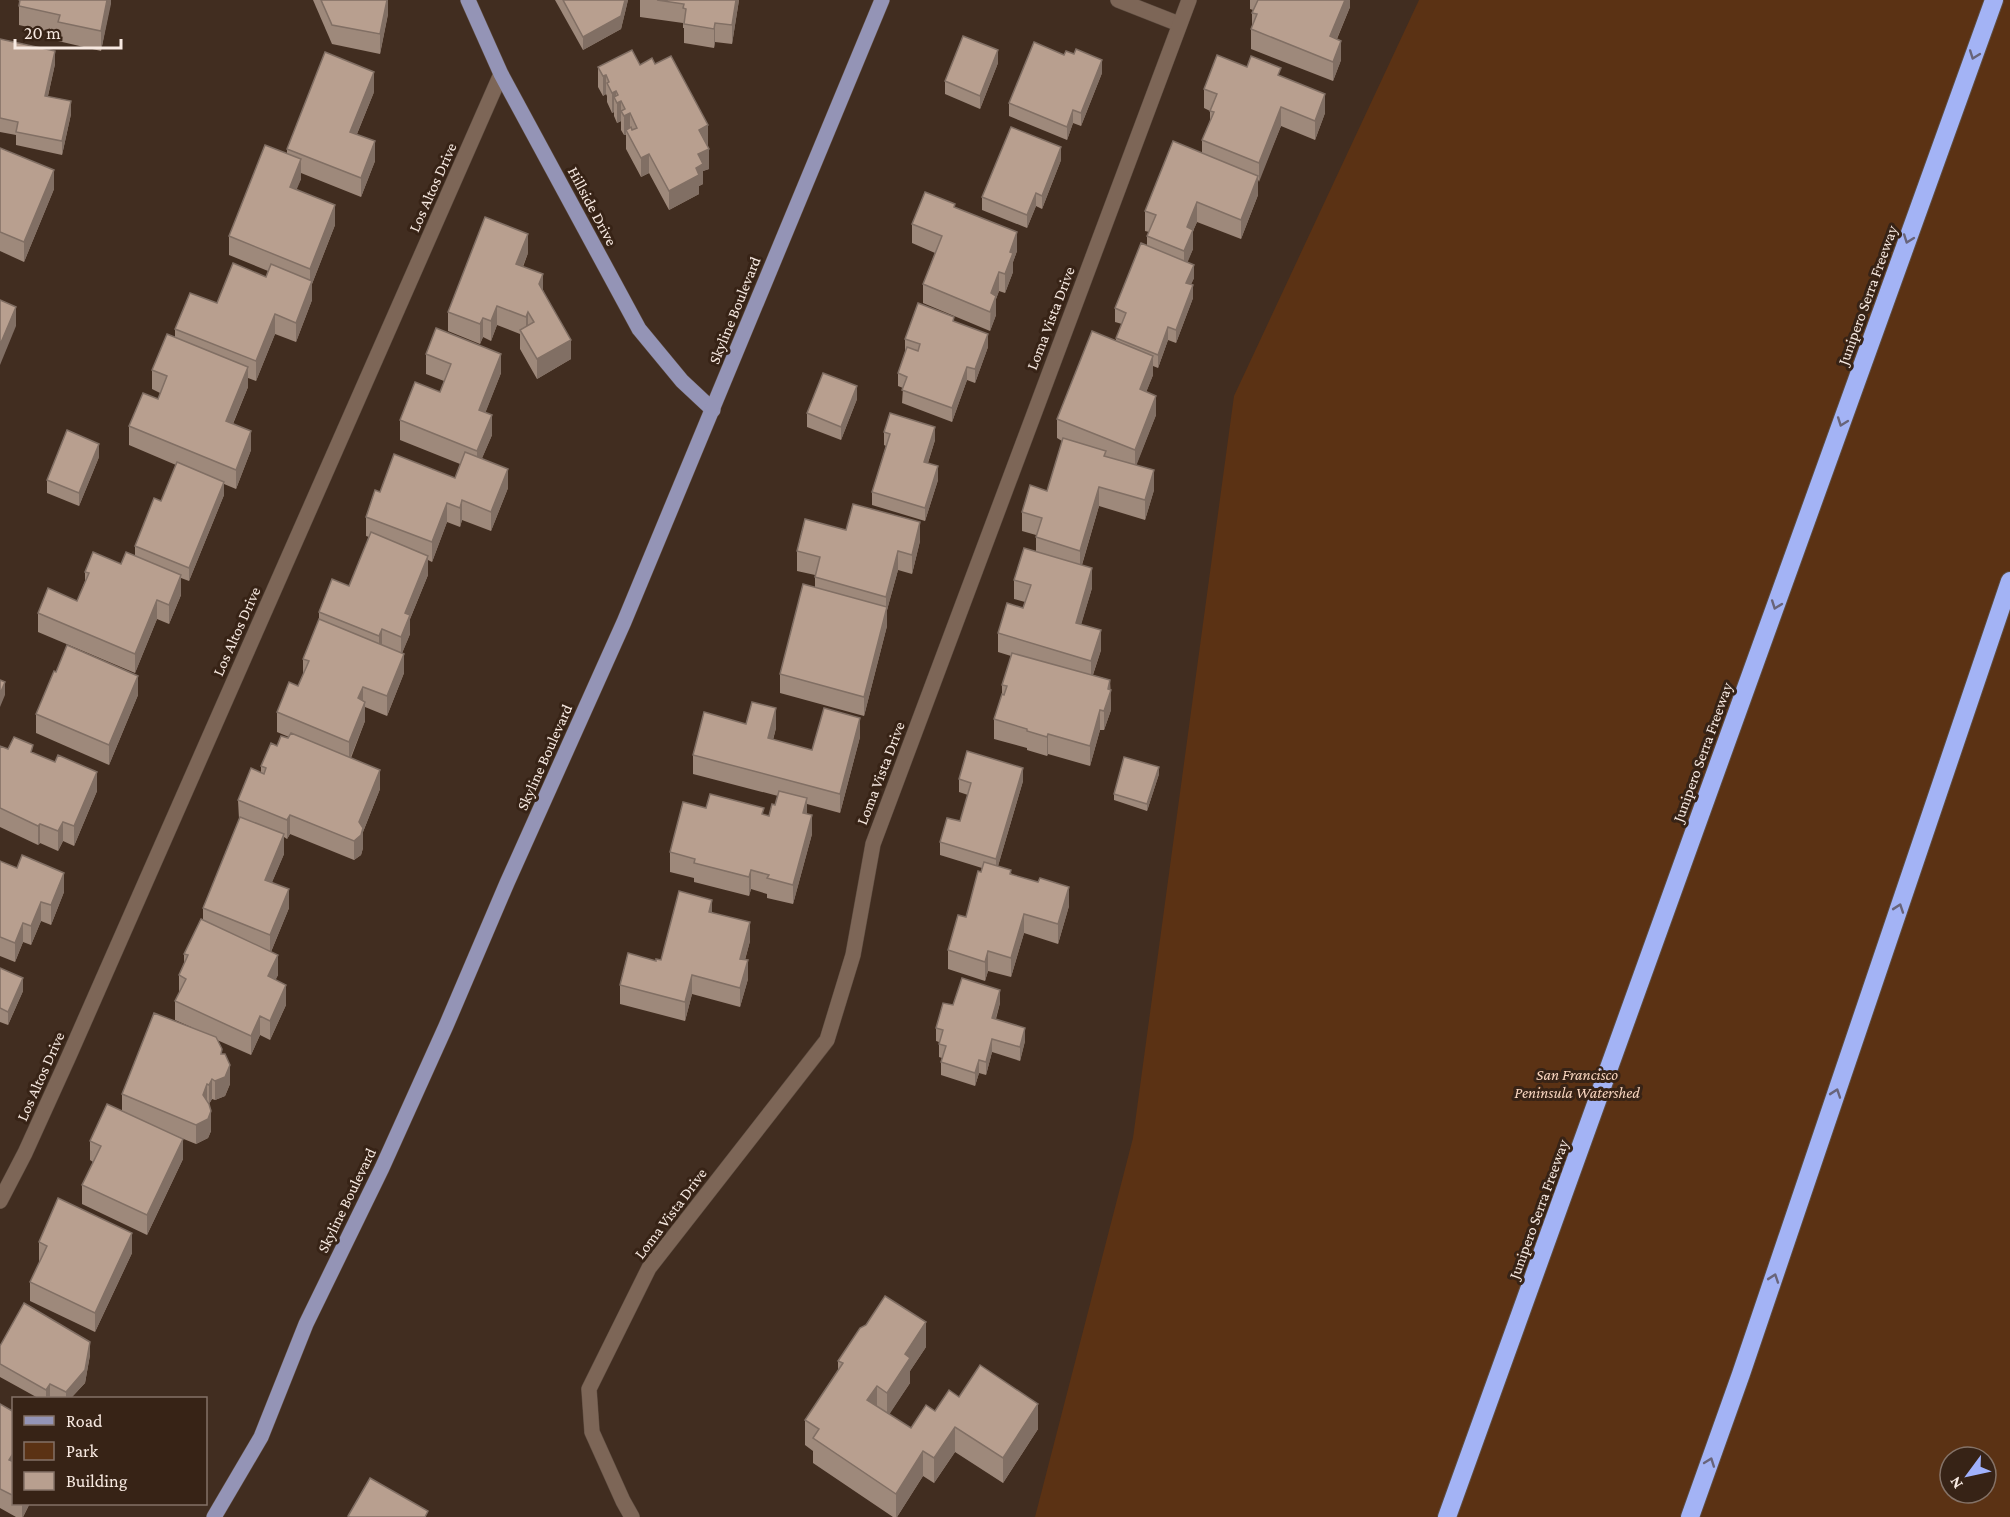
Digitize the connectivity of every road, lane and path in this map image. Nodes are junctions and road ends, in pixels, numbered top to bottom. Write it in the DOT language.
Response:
graph roads {
  1 [pos="468,0"];
  2 [pos="882,0"];
  3 [pos="1118,0"];
  4 [pos="1189,0"];
  5 [pos="1994,0"];
  6 [pos="1179,24"];
  7 [pos="501,74"];
  8 [pos="713,410"];
  9 [pos="2010,581"];
  10 [pos="0,1201"];
  11 [pos="214,1517"];
  12 [pos="632,1517"];
  13 [pos="1447,1517"];
  14 [pos="1690,1517"];
  1 -- 7 [label="main road, Hillside Drive"];
  2 -- 8 [label="main road, Skyline Boulevard"];
  3 -- 6 [label="street"];
  4 -- 6 [label="street, Loma Vista Drive"];
  5 -- 13 [label="highway, Junipero Serra Freeway, one-way"];
  6 -- 12 [label="street, Loma Vista Drive"];
  7 -- 8 [label="main road, Hillside Drive"];
  7 -- 10 [label="street, Los Altos Drive"];
  8 -- 11 [label="main road, Skyline Boulevard"];
  14 -- 9 [label="highway, one-way"];
}
